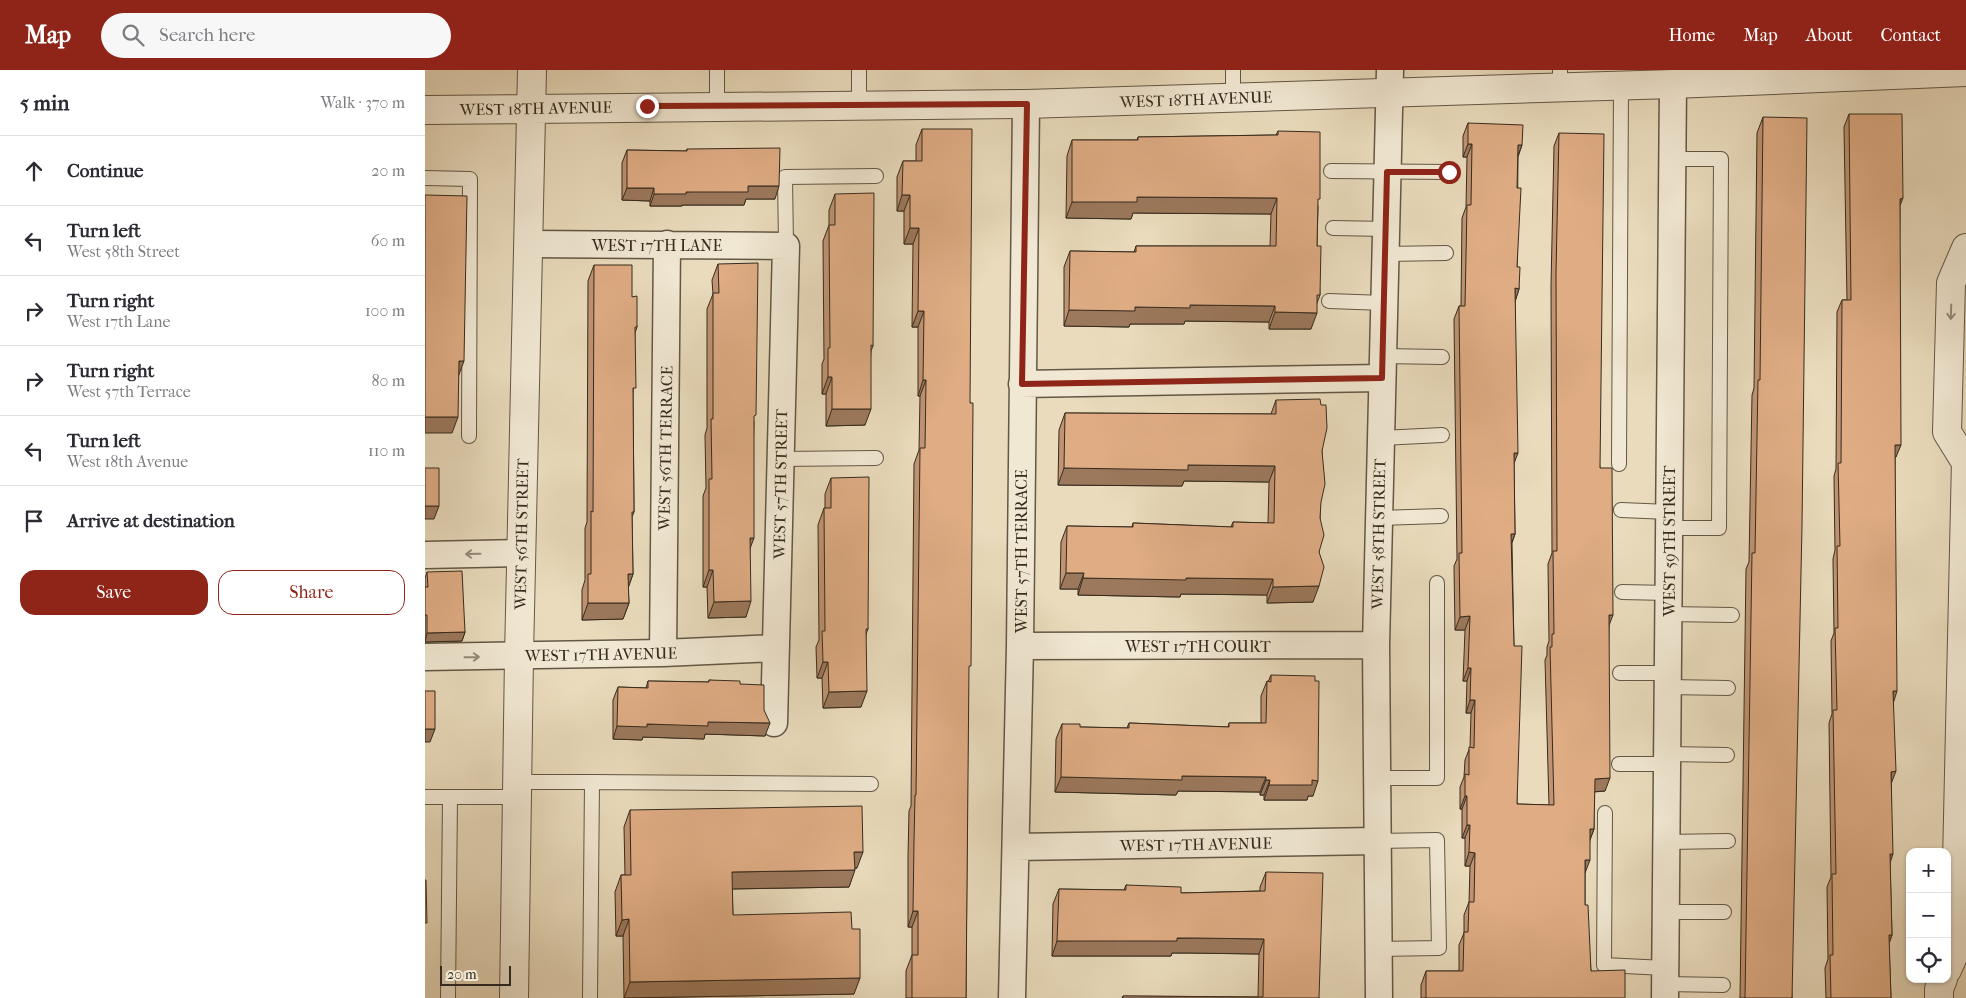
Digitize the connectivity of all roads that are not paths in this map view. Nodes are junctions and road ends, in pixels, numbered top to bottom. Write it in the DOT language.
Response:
graph roads {
  1 [pos="532,70"];
  2 [pos="717,70"];
  3 [pos="859,70"];
  4 [pos="1233,70"];
  5 [pos="1966,72"];
  6 [pos="1828,74"];
  7 [pos="1560,79"];
  8 [pos="1389,81"];
  9 [pos="1673,84"];
  10 [pos="1621,86"];
  11 [pos="1233,98"];
  12 [pos="1027,104"];
  13 [pos="859,105"];
  14 [pos="717,106"];
  15 [pos="532,107"];
  16 [pos="425,110"];
  17 [pos="1672,159"];
  18 [pos="1331,171"];
  19 [pos="1387,172"];
  20 [pos="1449,172"];
  21 [pos="876,176"];
  22 [pos="425,178"];
  23 [pos="1333,228"];
  24 [pos="1385,241"];
  25 [pos="529,244"];
  26 [pos="667,244"];
  27 [pos="786,246"];
  28 [pos="1966,248"];
  29 [pos="1446,252"];
  30 [pos="1329,301"];
  31 [pos="1384,302"];
  32 [pos="1442,357"];
  33 [pos="1382,367"];
  34 [pos="1022,384"];
  35 [pos="1442,435"];
  36 [pos="469,436"];
  37 [pos="1381,438"];
  38 [pos="875,458"];
  39 [pos="780,459"];
  40 [pos="1966,461"];
  41 [pos="1619,464"];
  42 [pos="1621,510"];
  43 [pos="1441,516"];
  44 [pos="1379,518"];
  45 [pos="1669,520"];
  46 [pos="521,553"];
  47 [pos="425,555"];
  48 [pos="1437,583"];
  49 [pos="1622,592"];
  50 [pos="1668,603"];
  51 [pos="1732,616"];
  52 [pos="1376,645"];
  53 [pos="1020,646"];
  54 [pos="776,648"];
  55 [pos="663,653"];
  56 [pos="519,656"];
  57 [pos="425,657"];
  58 [pos="1620,672"];
  59 [pos="1667,680"];
  60 [pos="1729,688"];
  61 [pos="774,722"];
  62 [pos="1727,755"];
  63 [pos="1667,759"];
  64 [pos="1619,764"];
  65 [pos="1376,778"];
  66 [pos="591,782"];
  67 [pos="871,784"];
  68 [pos="517,789"];
  69 [pos="425,797"];
  70 [pos="450,797"];
  71 [pos="1605,813"];
  72 [pos="1376,841"];
  73 [pos="1728,841"];
  74 [pos="1666,842"];
  75 [pos="1016,847"];
  76 [pos="1961,902"];
  77 [pos="1666,912"];
  78 [pos="1724,912"];
  79 [pos="1378,949"];
  80 [pos="1956,958"];
  81 [pos="1966,979"];
  82 [pos="1665,983"];
  83 [pos="1941,983"];
  84 [pos="1723,985"];
  85 [pos="448,998"];
  86 [pos="514,998"];
  87 [pos="590,998"];
  88 [pos="1012,998"];
  89 [pos="1379,998"];
  90 [pos="1939,998"];
  1 -- 15 [label="street, WEST 56TH STREET"];
  2 -- 14 [label="lane"];
  3 -- 13 [label="lane"];
  4 -- 11 [label="lane"];
  5 -- 6 [label="street, WEST 18TH AVENUE"];
  6 -- 9 [label="street, WEST 18TH AVENUE"];
  7 -- 8 [label="street, WEST 18TH AVENUE"];
  7 -- 10 [label="street, WEST 18TH AVENUE"];
  8 -- 11 [label="street, WEST 18TH AVENUE"];
  8 -- 19 [label="street, WEST 58TH STREET"];
  9 -- 10 [label="street, WEST 18TH AVENUE"];
  9 -- 17 [label="street, WEST 59TH STREET"];
  10 -- 41 [label="lane"];
  11 -- 12 [label="street, WEST 18TH AVENUE"];
  12 -- 13 [label="street, WEST 18TH AVENUE"];
  12 -- 34 [label="street, WEST 57TH TERRACE"];
  13 -- 14 [label="street, WEST 18TH AVENUE"];
  14 -- 15 [label="street, WEST 18TH AVENUE"];
  15 -- 16 [label="street, WEST 18TH AVENUE"];
  15 -- 25 [label="street, WEST 56TH STREET"];
  17 -- 45 [label="street, WEST 59TH STREET"];
  17 -- 45 [label="lane"];
  18 -- 19 [label="lane"];
  19 -- 20 [label="lane"];
  19 -- 24 [label="street, WEST 58TH STREET"];
  21 -- 27 [label="lane"];
  22 -- 36 [label="lane"];
  23 -- 24 [label="lane"];
  24 -- 29 [label="lane"];
  24 -- 31 [label="street, WEST 58TH STREET"];
  25 -- 26 [label="street, WEST 17TH LANE"];
  25 -- 46 [label="street, WEST 56TH STREET"];
  26 -- 27 [label="street, WEST 17TH LANE"];
  26 -- 55 [label="street, WEST 56TH TERRACE"];
  27 -- 39 [label="street, WEST 57TH STREET"];
  28 -- 40 [label="street, one-way"];
  30 -- 31 [label="lane"];
  31 -- 33 [label="street, WEST 58TH STREET"];
  32 -- 33 [label="lane"];
  33 -- 34 [label="street"];
  33 -- 37 [label="street, WEST 58TH STREET"];
  34 -- 53 [label="street, WEST 57TH TERRACE"];
  35 -- 37 [label="lane"];
  37 -- 44 [label="street, WEST 58TH STREET"];
  38 -- 39 [label="lane"];
  39 -- 54 [label="street, WEST 57TH STREET"];
  40 -- 76 [label="street"];
  42 -- 45 [label="lane"];
  43 -- 44 [label="lane"];
  44 -- 52 [label="street, WEST 58TH STREET"];
  45 -- 50 [label="street, WEST 59TH STREET"];
  46 -- 47 [label="street, one-way"];
  46 -- 56 [label="street, WEST 56TH STREET"];
  48 -- 65 [label="lane"];
  49 -- 50 [label="lane"];
  50 -- 51 [label="lane"];
  50 -- 59 [label="street, WEST 59TH STREET"];
  52 -- 53 [label="street, WEST 17TH COURT"];
  52 -- 65 [label="street, WEST 58TH STREET"];
  53 -- 75 [label="street, WEST 57TH TERRACE"];
  54 -- 55 [label="street, WEST 17TH AVENUE"];
  54 -- 61 [label="street, WEST 57TH STREET"];
  55 -- 56 [label="street, WEST 17TH AVENUE"];
  57 -- 56 [label="street, WEST 17TH AVENUE, one-way"];
  56 -- 68 [label="street, WEST 56TH STREET"];
  58 -- 59 [label="lane"];
  59 -- 60 [label="lane"];
  59 -- 63 [label="street, WEST 59TH STREET"];
  62 -- 63 [label="lane"];
  63 -- 64 [label="lane"];
  63 -- 74 [label="street, WEST 59TH STREET"];
  65 -- 72 [label="street, WEST 58TH STREET"];
  66 -- 67 [label="lane"];
  66 -- 68 [label="lane"];
  66 -- 87 [label="lane"];
  68 -- 70 [label="lane"];
  68 -- 86 [label="street, WEST 56TH STREET"];
  69 -- 70 [label="lane"];
  70 -- 85 [label="lane"];
  71 -- 82 [label="lane"];
  72 -- 75 [label="street, WEST 17TH AVENUE"];
  72 -- 79 [label="street, WEST 58TH STREET"];
  72 -- 79 [label="lane"];
  73 -- 74 [label="lane"];
  74 -- 77 [label="street, WEST 59TH STREET"];
  75 -- 88 [label="street, WEST 57TH TERRACE"];
  76 -- 80 [label="street"];
  77 -- 78 [label="lane"];
  77 -- 82 [label="street, WEST 59TH STREET"];
  79 -- 89 [label="street, WEST 58TH STREET"];
  80 -- 81 [label="street"];
  82 -- 84 [label="lane"];
  83 -- 90 [label="street"];
}
